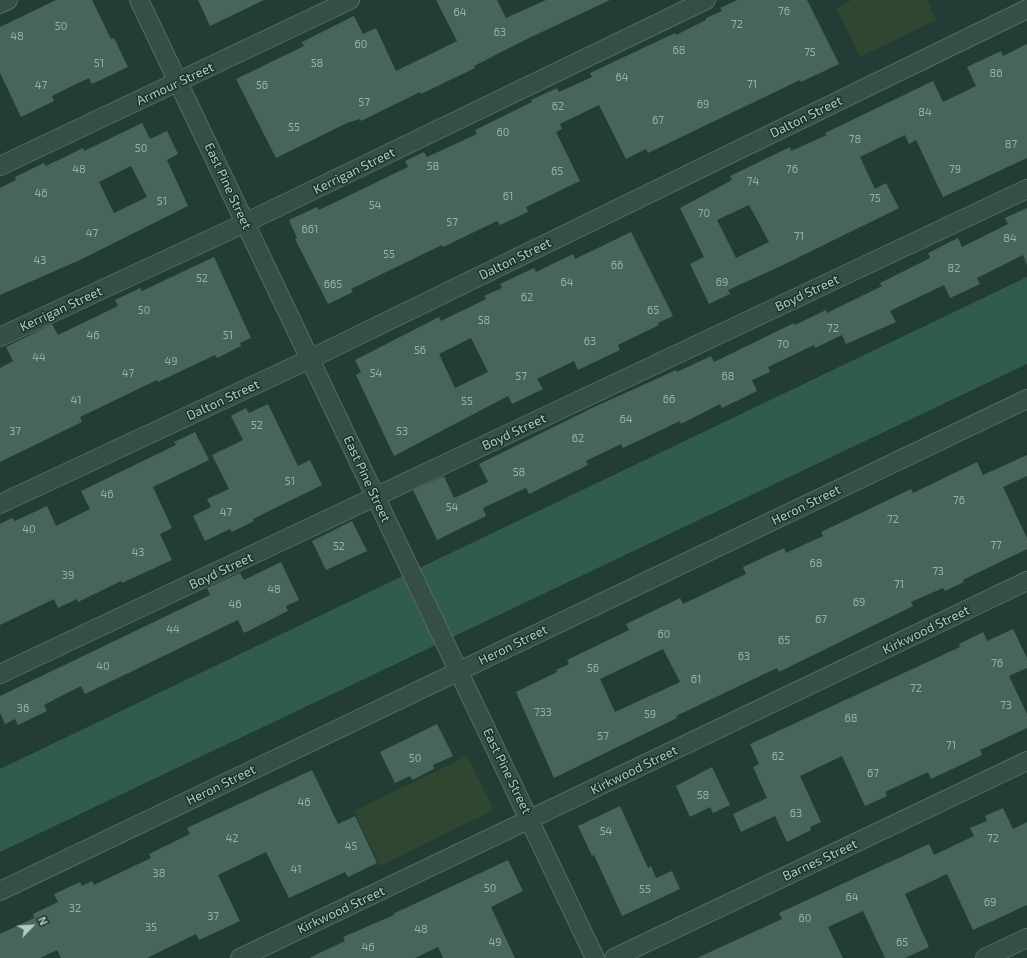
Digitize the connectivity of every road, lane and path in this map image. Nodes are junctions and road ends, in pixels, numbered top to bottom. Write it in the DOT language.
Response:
graph roads {
  1 [pos="8,0"];
  2 [pos="139,0"];
  3 [pos="350,0"];
  4 [pos="706,0"];
  5 [pos="0,4"];
  6 [pos="1027,10"];
  7 [pos="178,82"];
  8 [pos="0,166"];
  9 [pos="1027,189"];
  10 [pos="245,223"];
  11 [pos="0,337"];
  12 [pos="310,359"];
  13 [pos="1027,399"];
  14 [pos="376,498"];
  15 [pos="0,504"];
  16 [pos="1027,581"];
  17 [pos="459,672"];
  18 [pos="0,674"];
  19 [pos="1027,761"];
  20 [pos="530,820"];
  21 [pos="0,891"];
  22 [pos="1027,938"];
  23 [pos="240,958"];
  24 [pos="595,958"];
  25 [pos="614,958"];
  26 [pos="985,958"];
  1 -- 5 [label="street"];
  2 -- 7 [label="street, East Pine Street"];
  3 -- 7 [label="street, Armour Street"];
  4 -- 10 [label="street, Kerrigan Street"];
  6 -- 12 [label="street, Dalton Street"];
  7 -- 8 [label="street, Armour Street"];
  7 -- 10 [label="street, East Pine Street"];
  9 -- 14 [label="street, Boyd Street"];
  10 -- 11 [label="street, Kerrigan Street"];
  10 -- 12 [label="street, East Pine Street"];
  12 -- 14 [label="street, East Pine Street"];
  12 -- 15 [label="street, Dalton Street"];
  13 -- 17 [label="street, Heron Street"];
  14 -- 17 [label="street, East Pine Street"];
  14 -- 18 [label="street, Boyd Street"];
  16 -- 20 [label="street, Kirkwood Street"];
  17 -- 20 [label="street, East Pine Street"];
  17 -- 21 [label="street, Heron Street"];
  19 -- 25 [label="street, Barnes Street"];
  20 -- 23 [label="street, Kirkwood Street"];
  20 -- 24 [label="street, East Pine Street"];
  22 -- 26 [label="street"];
}
